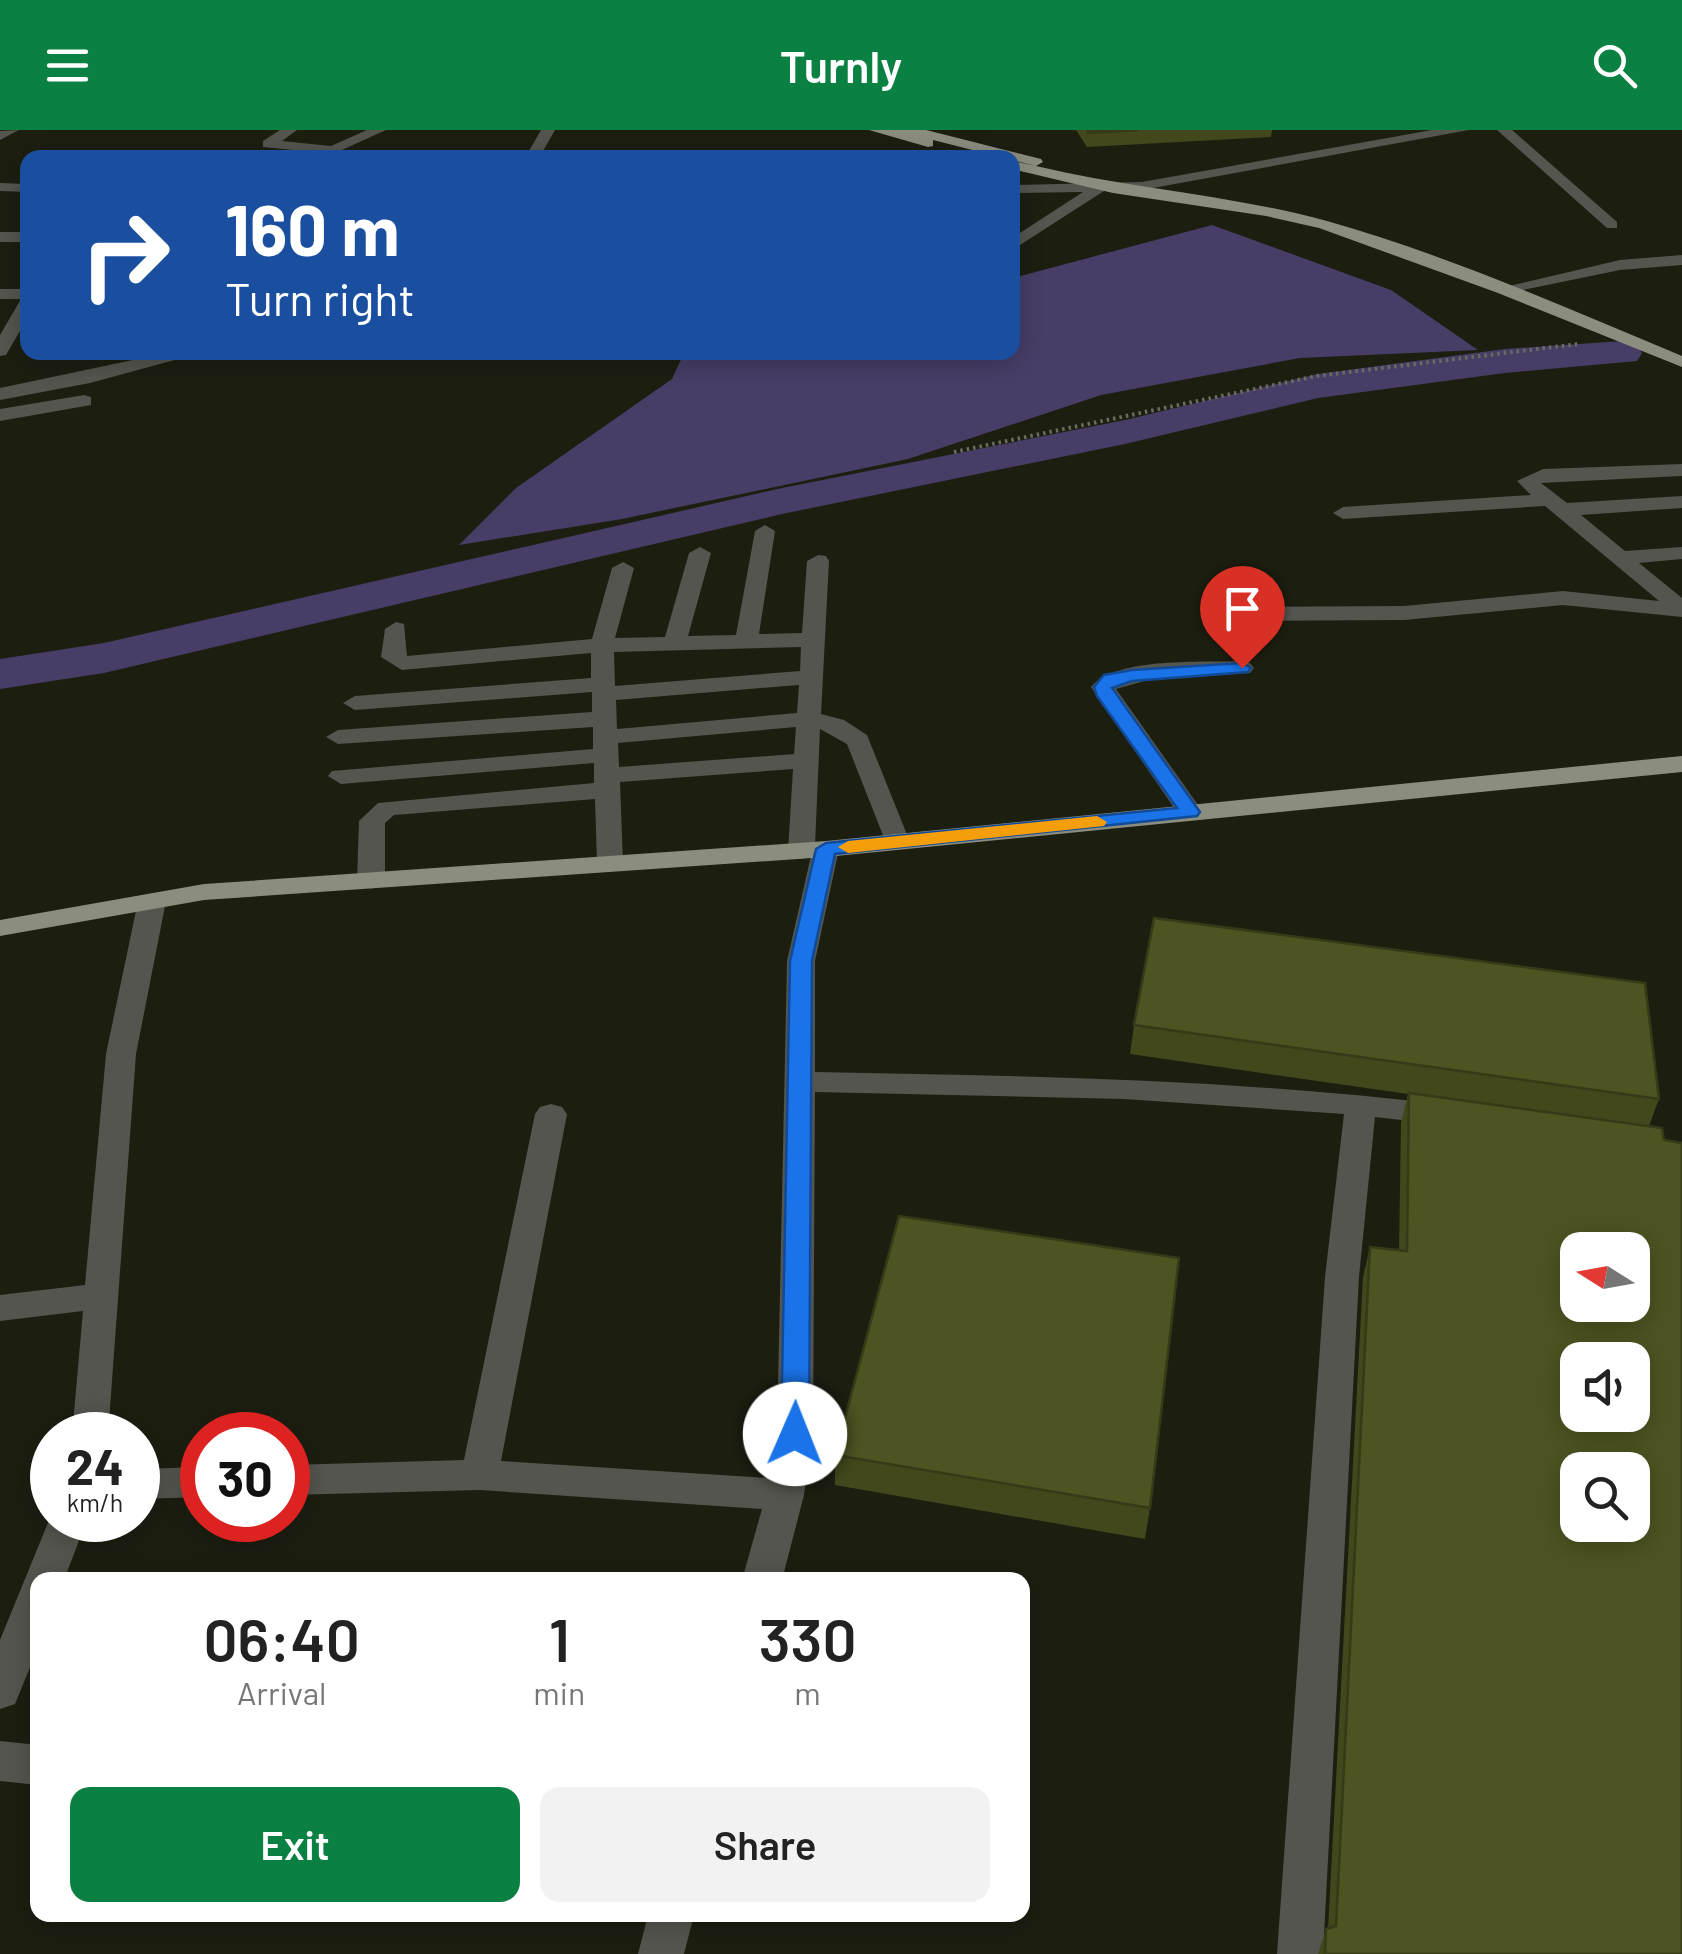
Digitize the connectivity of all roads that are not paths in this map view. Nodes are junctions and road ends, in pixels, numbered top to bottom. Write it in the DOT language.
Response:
graph roads {
  1 [pos="12,130"];
  2 [pos="290,130"];
  3 [pos="379,130"];
  4 [pos="876,130"];
  5 [pos="908,130"];
  6 [pos="1462,130"];
  7 [pos="1504,130"];
  8 [pos="0,136"];
  9 [pos="953,150"];
  10 [pos="992,150"];
  11 [pos="1020,157"];
  12 [pos="1020,166"];
  13 [pos="1142,186"];
  14 [pos="1020,188"];
  15 [pos="1106,189"];
  16 [pos="1184,200"];
  17 [pos="1612,225"];
  18 [pos="1020,240"];
  19 [pos="1682,260"];
  20 [pos="1504,289"];
  21 [pos="20,313"];
  22 [pos="0,351"];
  23 [pos="158,360"];
  24 [pos="1682,362"];
  25 [pos="0,394"];
  26 [pos="84,402"];
  27 [pos="0,415"];
  28 [pos="1682,470"];
  29 [pos="1682,502"];
  30 [pos="1552,505"];
  31 [pos="1344,513"];
  32 [pos="766,531"];
  33 [pos="700,552"];
  34 [pos="1682,552"];
  35 [pos="1618,558"];
  36 [pos="818,561"];
  37 [pos="623,568"];
  38 [pos="1682,610"];
  39 [pos="1221,614"];
  40 [pos="396,629"];
  41 [pos="814,640"];
  42 [pos="746,642"];
  43 [pos="675,643"];
  44 [pos="602,644"];
  45 [pos="1242,668"];
  46 [pos="812,676"];
  47 [pos="355,703"];
  48 [pos="809,718"];
  49 [pos="605,736"];
  50 [pos="338,737"];
  51 [pos="806,761"];
  52 [pos="1682,764"];
  53 [pos="341,776"];
  54 [pos="1190,812"];
  55 [pos="897,842"];
  56 [pos="814,850"];
  57 [pos="610,864"];
  58 [pos="371,881"];
  59 [pos="152,901"];
  60 [pos="0,928"];
  61 [pos="801,1082"];
  62 [pos="1361,1103"];
  63 [pos="552,1114"];
  64 [pos="1474,1118"];
  65 [pos="104,1296"];
  66 [pos="0,1308"];
  67 [pos="92,1412"];
  68 [pos="480,1475"];
  69 [pos="310,1479"];
  70 [pos="785,1495"];
  71 [pos="59,1542"];
  72 [pos="47,1572"];
  73 [pos="764,1572"];
  74 [pos="30,1616"];
  75 [pos="0,1691"];
  76 [pos="0,1761"];
  77 [pos="30,1764"];
  78 [pos="669,1922"];
  79 [pos="661,1954"];
  80 [pos="1300,1954"];
  1 -- 8 [label="street"];
  2 -- 3 [label="street"];
  4 -- 9 [label="main road"];
  5 -- 10 [label="main road"];
  6 -- 13 [label="street"];
  7 -- 17 [label="street"];
  11 -- 13 [label="main road"];
  12 -- 15 [label="main road"];
  13 -- 15 [label="street"];
  13 -- 16 [label="main road"];
  14 -- 15 [label="street"];
  15 -- 16 [label="main road"];
  15 -- 18 [label="street"];
  16 -- 20 [label="main road"];
  19 -- 20 [label="street"];
  20 -- 24 [label="main road"];
  21 -- 22 [label="street"];
  23 -- 25 [label="street"];
  26 -- 27 [label="street"];
  28 -- 30 [label="street"];
  29 -- 30 [label="street"];
  30 -- 31 [label="street"];
  30 -- 35 [label="street"];
  32 -- 42 [label="street"];
  33 -- 43 [label="street"];
  34 -- 35 [label="street"];
  35 -- 38 [label="street"];
  36 -- 41 [label="street"];
  37 -- 44 [label="street"];
  38 -- 39 [label="street"];
  40 -- 44 [label="street"];
  41 -- 42 [label="street"];
  41 -- 46 [label="street"];
  42 -- 43 [label="street"];
  43 -- 44 [label="street"];
  44 -- 49 [label="street"];
  45 -- 54 [label="street"];
  46 -- 48 [label="street"];
  46 -- 49 [label="street"];
  47 -- 49 [label="street"];
  48 -- 49 [label="street"];
  48 -- 51 [label="street"];
  48 -- 55 [label="street"];
  49 -- 50 [label="street"];
  49 -- 51 [label="street"];
  49 -- 53 [label="street"];
  49 -- 57 [label="street"];
  49 -- 58 [label="street"];
  51 -- 56 [label="street"];
  52 -- 54 [label="main road"];
  54 -- 55 [label="main road"];
  55 -- 56 [label="main road"];
  56 -- 57 [label="main road"];
  56 -- 61 [label="street"];
  57 -- 58 [label="main road"];
  58 -- 59 [label="main road"];
  59 -- 60 [label="main road"];
  59 -- 65 [label="street"];
  61 -- 62 [label="street"];
  61 -- 70 [label="street"];
  62 -- 64 [label="street"];
  62 -- 80 [label="street"];
  63 -- 68 [label="street"];
  65 -- 66 [label="street"];
  65 -- 67 [label="street"];
  68 -- 69 [label="street"];
  68 -- 70 [label="street"];
  70 -- 73 [label="street"];
  71 -- 72 [label="street"];
  74 -- 75 [label="street"];
  76 -- 77 [label="street"];
  78 -- 79 [label="street"];
}
